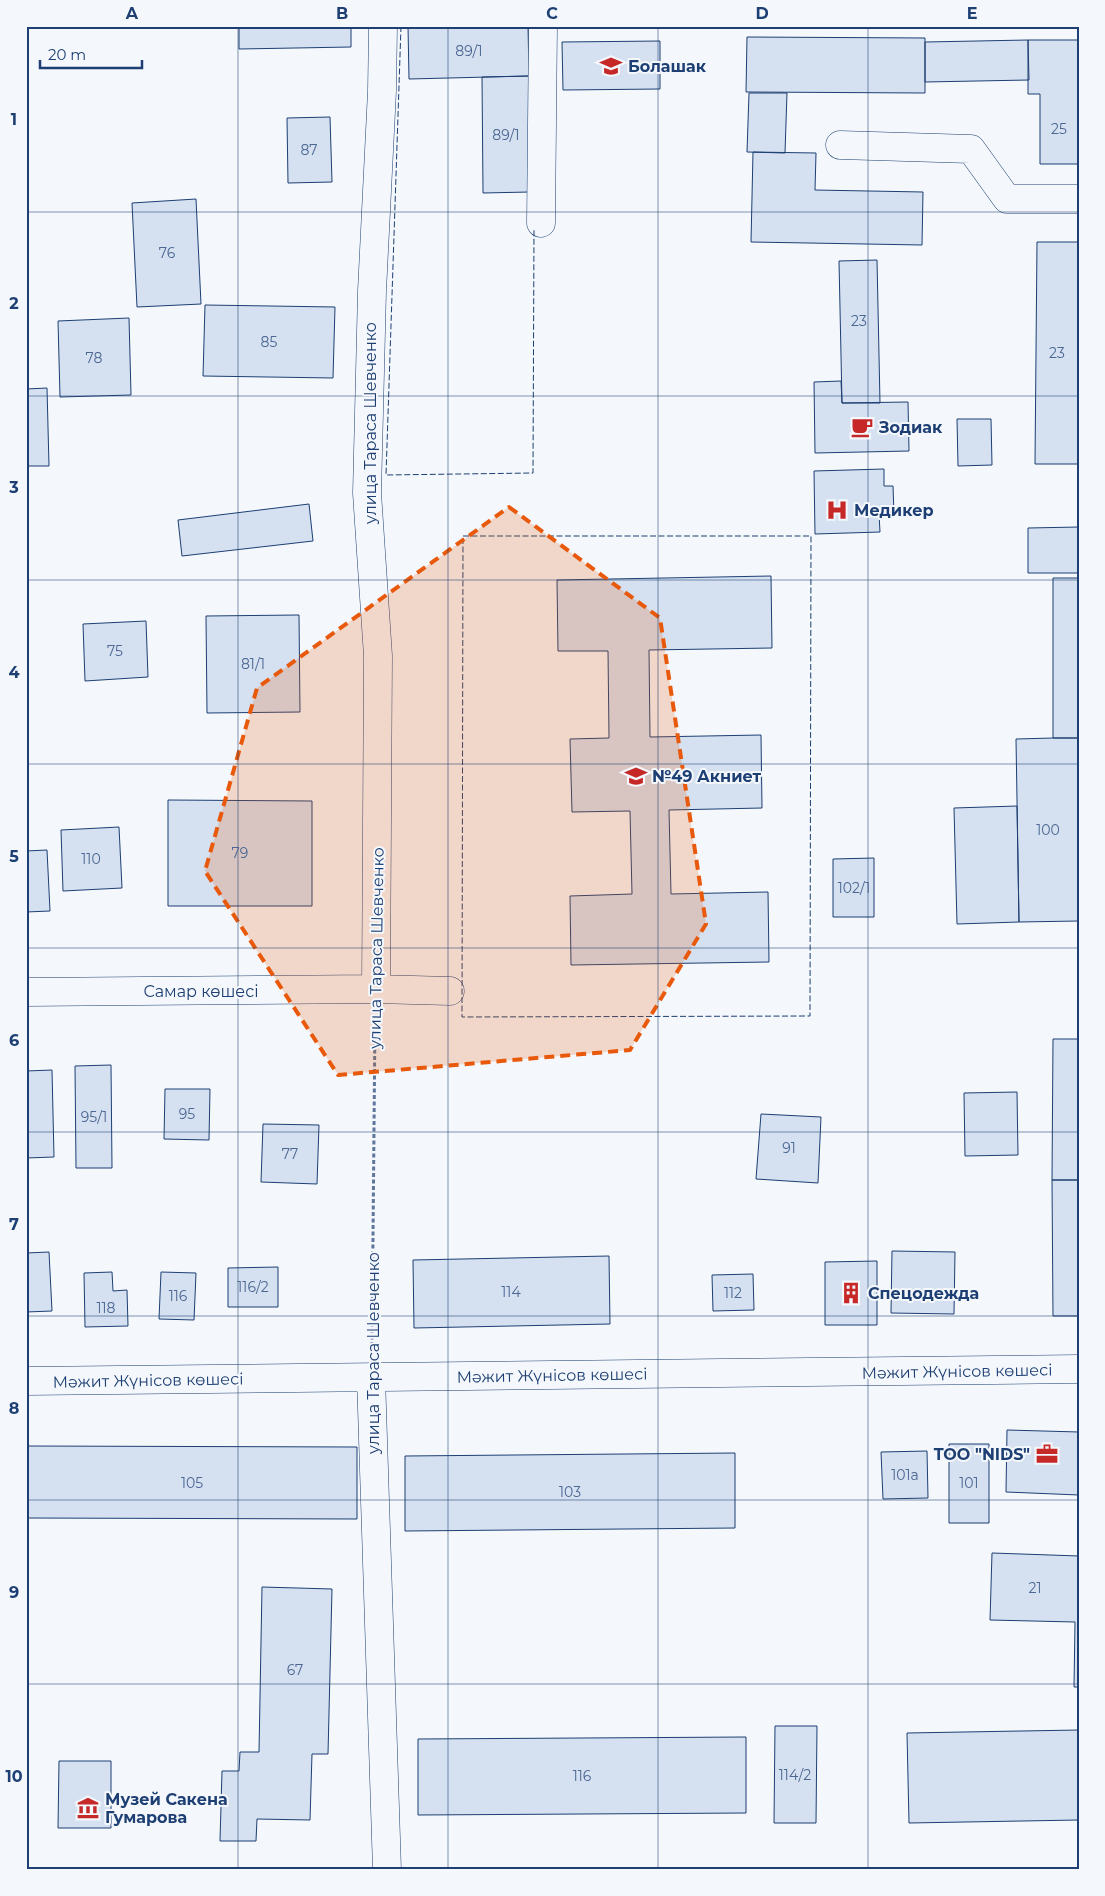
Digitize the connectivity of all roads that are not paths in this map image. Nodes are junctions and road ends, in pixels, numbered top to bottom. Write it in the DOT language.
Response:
graph roads {
  1 [pos="382,26"];
  2 [pos="543,26"];
  3 [pos="840,145"];
  4 [pos="1079,199"];
  5 [pos="541,223"];
  6 [pos="376,990"];
  7 [pos="450,991"];
  8 [pos="26,992"];
  9 [pos="1079,1369"];
  10 [pos="371,1377"];
  11 [pos="26,1381"];
  12 [pos="386,1870"];
  1 -- 6 [label="street, улица Тараса Шевченко"];
  2 -- 5 [label="street"];
  3 -- 4 [label="street"];
  6 -- 7 [label="street, Самар көшесі"];
  6 -- 8 [label="street, Самар көшесі"];
  9 -- 10 [label="street, Мәжит Жүнісов көшесі"];
  10 -- 11 [label="street, Мәжит Жүнісов көшесі"];
  10 -- 12 [label="street, улица Тараса Шевченко"];
}
